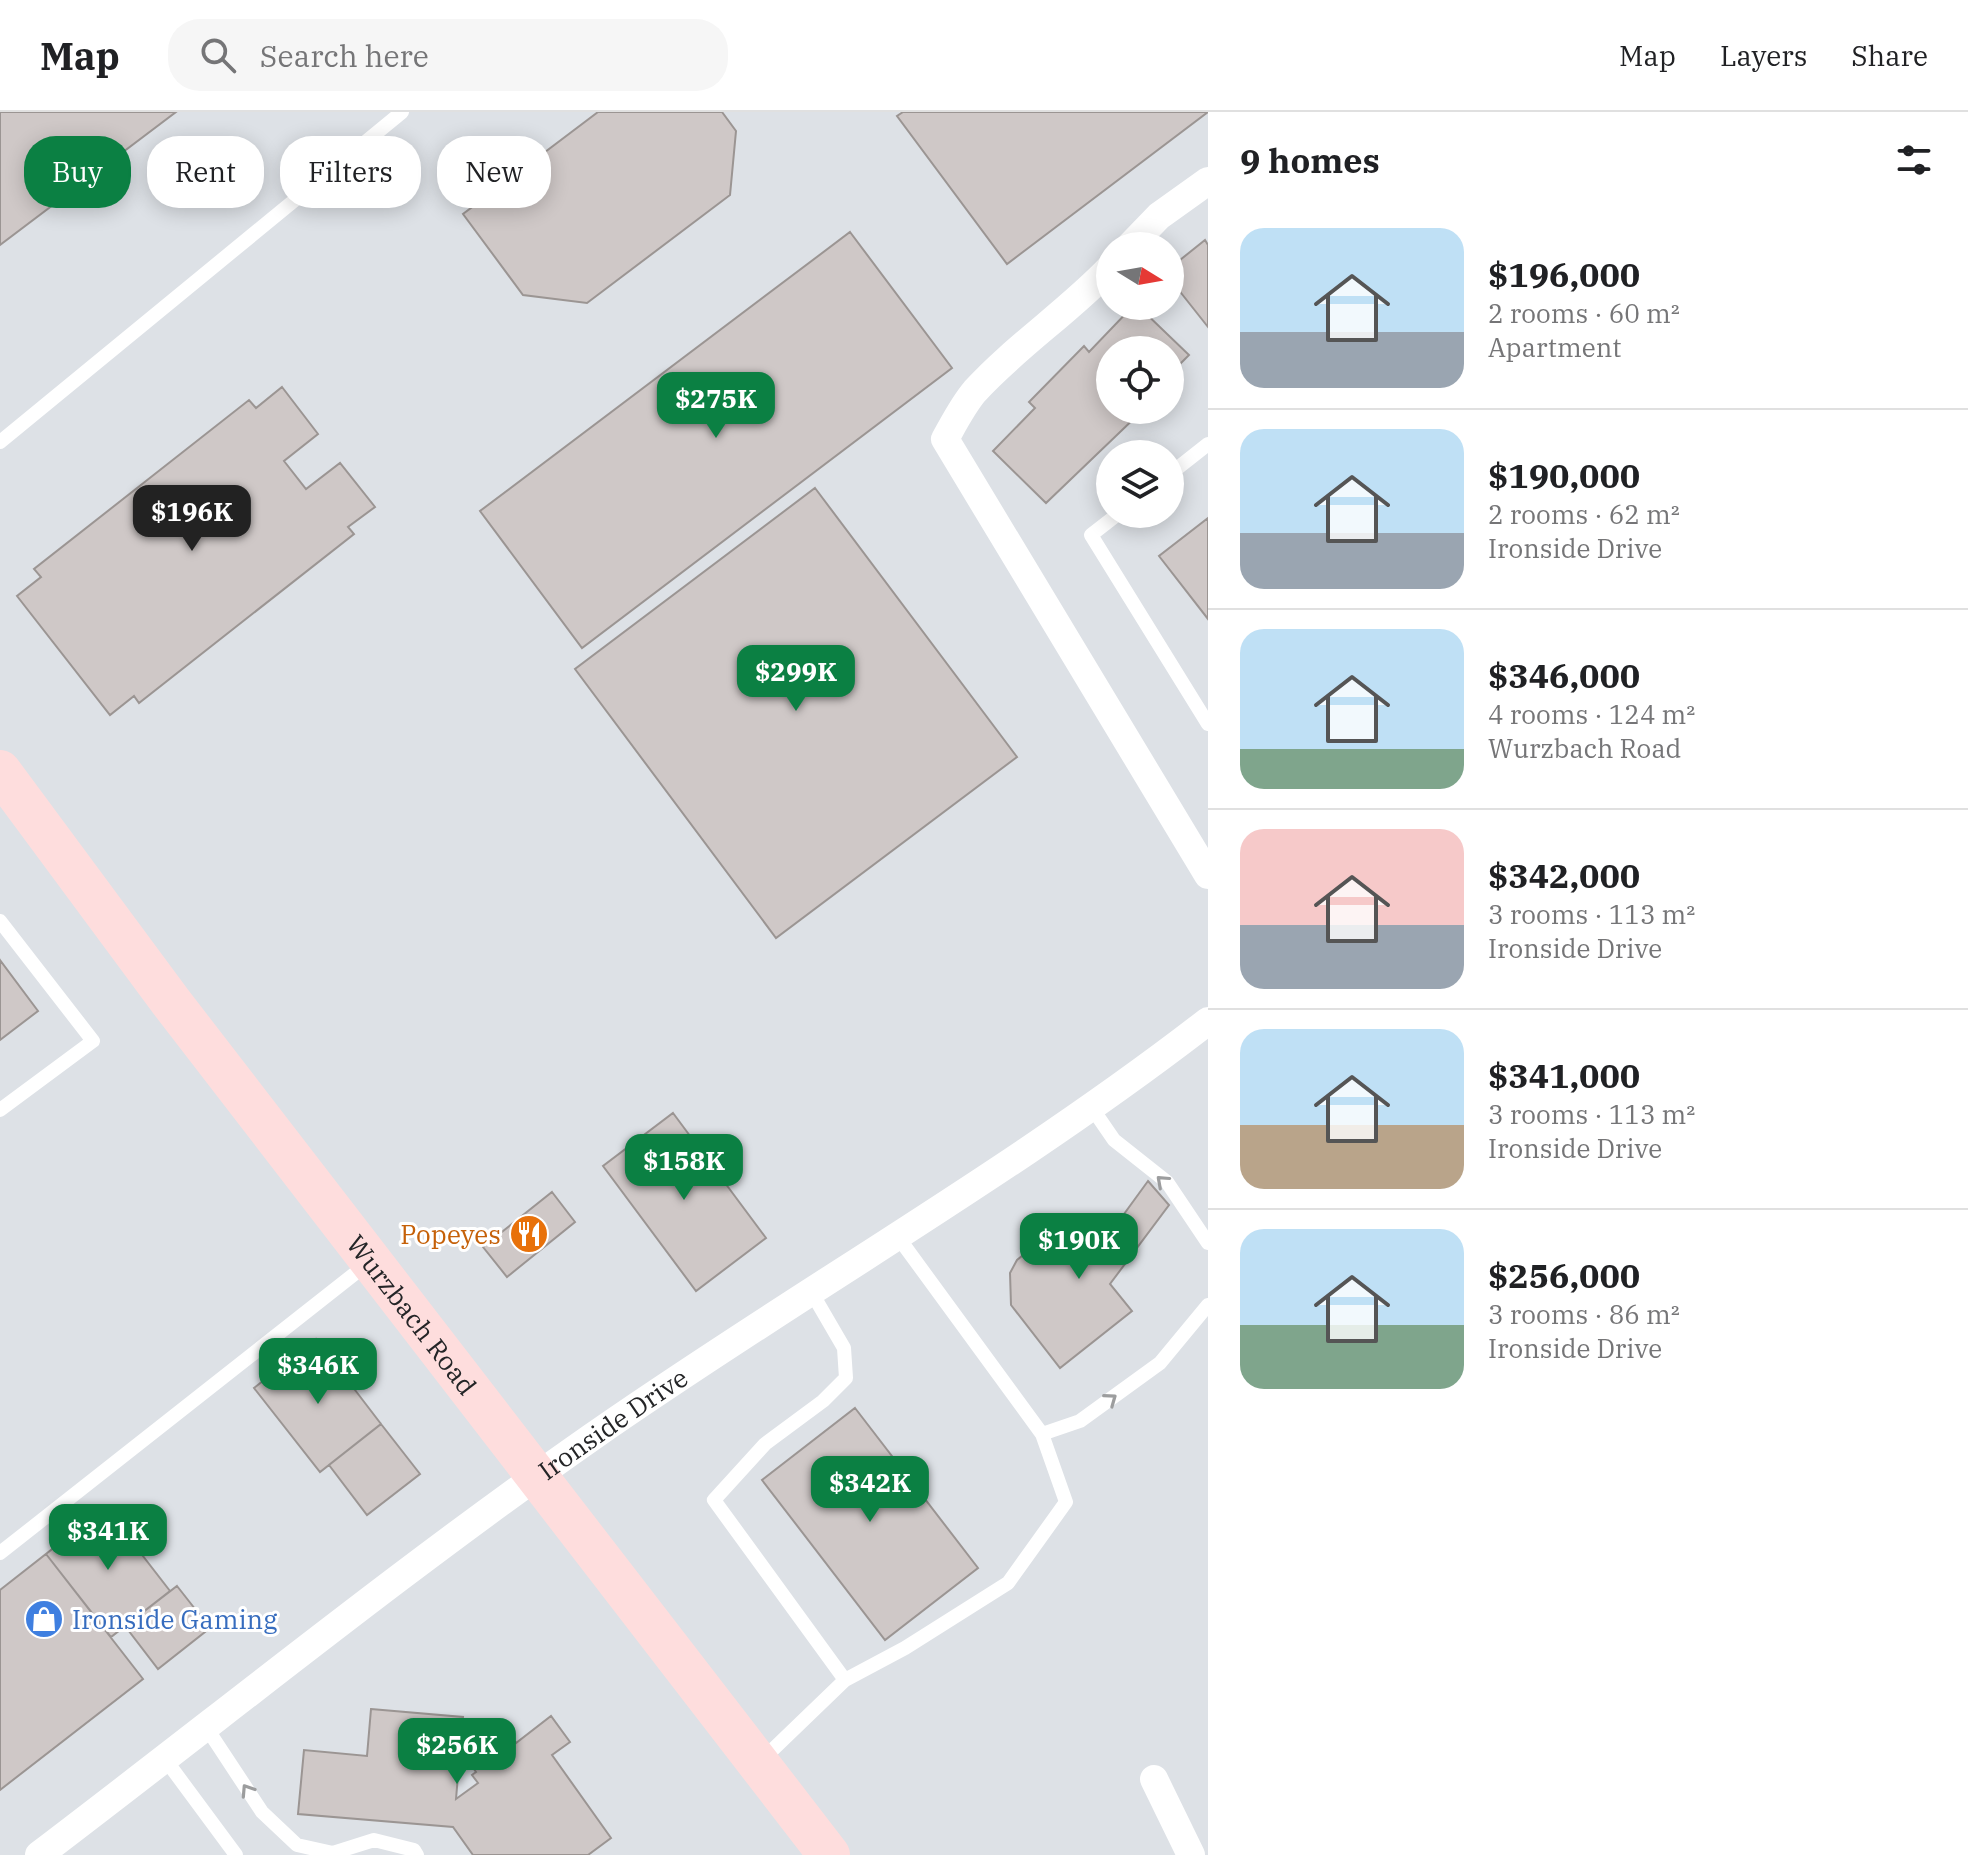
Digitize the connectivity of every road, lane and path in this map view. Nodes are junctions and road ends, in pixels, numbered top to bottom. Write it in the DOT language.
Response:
graph roads {
  1 [pos="402,112"];
  2 [pos="1208,181"];
  3 [pos="1144,232"];
  4 [pos="1096,283"];
  5 [pos="0,442"];
  6 [pos="1208,444"];
  7 [pos="1184,463"];
  8 [pos="1100,528"];
  9 [pos="1208,724"];
  10 [pos="0,771"];
  11 [pos="1208,875"];
  12 [pos="0,921"];
  13 [pos="1208,1021"];
  14 [pos="1092,1108"];
  15 [pos="0,1110"];
  16 [pos="898,1237"];
  17 [pos="1208,1243"];
  18 [pos="371,1261"];
  19 [pos="812,1293"];
  20 [pos="1208,1305"];
  21 [pos="1042,1434"];
  22 [pos="537,1476"];
  23 [pos="0,1553"];
  24 [pos="845,1680"];
  25 [pos="206,1727"];
  26 [pos="165,1759"];
  27 [pos="758,1763"];
  28 [pos="1154,1779"];
  29 [pos="39,1855"];
  30 [pos="236,1855"];
  31 [pos="417,1855"];
  32 [pos="829,1855"];
  33 [pos="1191,1855"];
  1 -- 5 [label="lane"];
  2 -- 3 [label="street"];
  4 -- 11 [label="street"];
  6 -- 7 [label="lane"];
  8 -- 9 [label="lane"];
  10 -- 18 [label="main road, Wurzbach Road"];
  12 -- 15 [label="lane"];
  13 -- 14 [label="street, Ironside Drive"];
  14 -- 16 [label="street, Ironside Drive"];
  17 -- 14 [label="lane, one-way"];
  16 -- 19 [label="street, Ironside Drive"];
  16 -- 21 [label="lane"];
  18 -- 22 [label="main road, Wurzbach Road"];
  18 -- 23 [label="lane"];
  19 -- 22 [label="street, Ironside Drive"];
  19 -- 24 [label="lane"];
  21 -- 20 [label="lane, one-way"];
  21 -- 24 [label="lane"];
  22 -- 25 [label="street, Ironside Drive"];
  22 -- 27 [label="main road, Wurzbach Road"];
  24 -- 27 [label="lane"];
  25 -- 26 [label="street, Ironside Drive"];
  31 -- 25 [label="lane, one-way"];
  26 -- 29 [label="street, Ironside Drive"];
  26 -- 30 [label="lane"];
  27 -- 32 [label="main road, Wurzbach Road"];
  28 -- 33 [label="street"];
}
